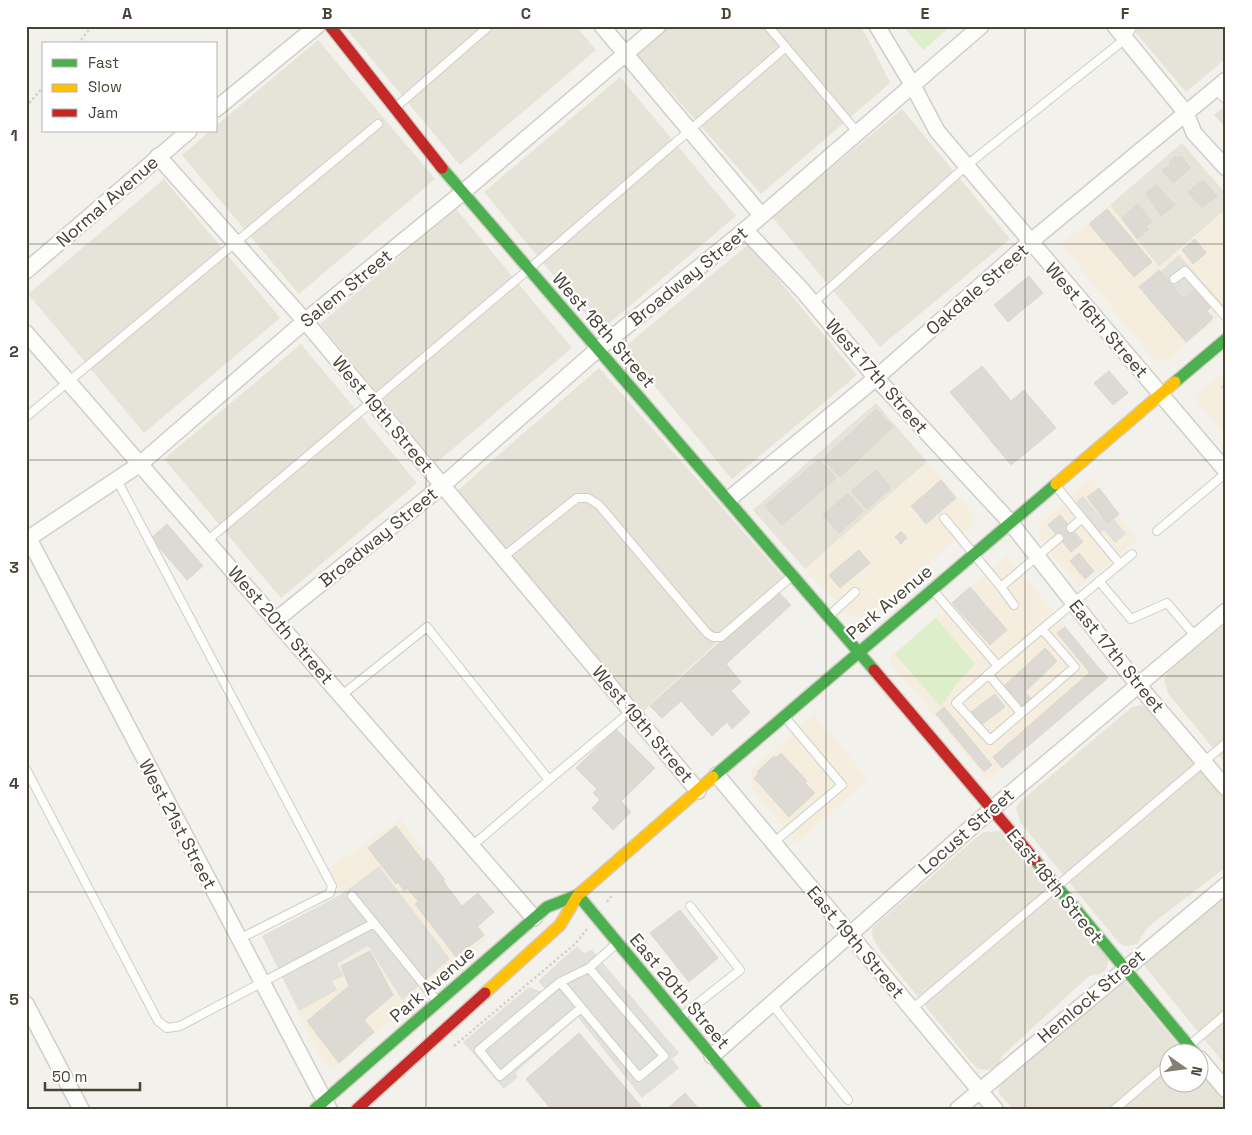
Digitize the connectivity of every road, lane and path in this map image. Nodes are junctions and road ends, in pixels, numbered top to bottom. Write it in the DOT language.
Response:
graph roads {
  1 [pos="92,26"];
  2 [pos="317,26"];
  3 [pos="330,26"];
  4 [pos="489,26"];
  5 [pos="602,26"];
  6 [pos="658,26"];
  7 [pos="768,26"];
  8 [pos="877,26"];
  9 [pos="981,26"];
  10 [pos="1115,26"];
  11 [pos="1129,33"];
  12 [pos="80,42"];
  13 [pos="786,47"];
  14 [pos="626,54"];
  15 [pos="912,84"];
  16 [pos="1221,84"];
  17 [pos="42,88"];
  18 [pos="1226,100"];
  19 [pos="26,107"];
  20 [pos="218,107"];
  21 [pos="395,108"];
  22 [pos="1186,113"];
  23 [pos="378,124"];
  24 [pos="690,130"];
  25 [pos="188,132"];
  26 [pos="857,132"];
  27 [pos="158,156"];
  28 [pos="966,166"];
  29 [pos="1226,168"];
  30 [pos="462,193"];
  31 [pos="761,215"];
  32 [pos="745,230"];
  33 [pos="1030,242"];
  34 [pos="236,243"];
  35 [pos="529,270"];
  36 [pos="26,271"];
  37 [pos="1174,280"];
  38 [pos="813,303"];
  39 [pos="1226,317"];
  40 [pos="305,321"];
  41 [pos="26,333"];
  42 [pos="1226,339"];
  43 [pos="598,349"];
  44 [pos="876,378"];
  45 [pos="68,382"];
  46 [pos="1161,394"];
  47 [pos="373,401"];
  48 [pos="26,416"];
  49 [pos="140,464"];
  50 [pos="1226,472"];
  51 [pos="117,480"];
  52 [pos="1055,484"];
  53 [pos="443,485"];
  54 [pos="729,499"];
  55 [pos="944,518"];
  56 [pos="1082,518"];
  57 [pos="1010,522"];
  58 [pos="1071,528"];
  59 [pos="1157,531"];
  60 [pos="1059,538"];
  61 [pos="28,540"];
  62 [pos="208,540"];
  63 [pos="974,553"];
  64 [pos="1132,554"];
  65 [pos="503,557"];
  66 [pos="1038,557"];
  67 [pos="1120,564"];
  68 [pos="794,575"];
  69 [pos="1099,581"];
  70 [pos="1001,588"];
  71 [pos="932,589"];
  72 [pos="855,592"];
  73 [pos="1074,603"];
  74 [pos="1014,605"];
  75 [pos="1226,611"];
  76 [pos="829,616"];
  77 [pos="277,619"];
  78 [pos="1042,629"];
  79 [pos="1196,637"];
  80 [pos="858,651"];
  81 [pos="998,666"];
  82 [pos="988,674"];
  83 [pos="1139,686"];
  84 [pos="342,695"];
  85 [pos="631,711"];
  86 [pos="1021,714"];
  87 [pos="784,716"];
  88 [pos="1226,743"];
  89 [pos="1204,762"];
  90 [pos="26,769"];
  91 [pos="717,775"];
  92 [pos="549,780"];
  93 [pos="1226,788"];
  94 [pos="698,791"];
  95 [pos="992,809"];
  96 [pos="773,843"];
  97 [pos="472,846"];
  98 [pos="1226,885"];
  99 [pos="1056,887"];
  100 [pos="352,896"];
  101 [pos="578,896"];
  102 [pos="690,906"];
  103 [pos="534,918"];
  104 [pos="374,923"];
  105 [pos="848,934"];
  106 [pos="580,937"];
  107 [pos="239,940"];
  108 [pos="617,943"];
  109 [pos="589,968"];
  110 [pos="1123,969"];
  111 [pos="560,982"];
  112 [pos="262,983"];
  113 [pos="438,1003"];
  114 [pos="771,1003"];
  115 [pos="26,1004"];
  116 [pos="581,1008"];
  117 [pos="912,1009"];
  118 [pos="1226,1014"];
  119 [pos="680,1018"];
  120 [pos="1182,1042"];
  121 [pos="1196,1042"];
  122 [pos="447,1052"];
  123 [pos="712,1056"];
  124 [pos="1160,1071"];
  125 [pos="1210,1071"];
  126 [pos="980,1090"];
  127 [pos="1226,1090"];
  128 [pos="848,1100"];
  129 [pos="322,1106"];
  130 [pos="79,1108"];
  131 [pos="357,1109"];
  132 [pos="756,1109"];
  133 [pos="958,1109"];
  134 [pos="995,1109"];
  135 [pos="1115,1109"];
  1 -- 12 [label="path"];
  2 -- 20 [label="street"];
  3 -- 21 [label="street, West 18th Street"];
  4 -- 21 [label="lane"];
  5 -- 14 [label="street"];
  6 -- 14 [label="street, Salem Street"];
  7 -- 13 [label="lane"];
  8 -- 15 [label="street, West 16th Street"];
  9 -- 15 [label="street, Broadway Street"];
  10 -- 11 [label="street"];
  11 -- 22 [label="street"];
  11 -- 28 [label="lane"];
  13 -- 24 [label="lane"];
  13 -- 26 [label="lane"];
  14 -- 24 [label="street"];
  14 -- 30 [label="street, Salem Street"];
  15 -- 26 [label="street, Broadway Street"];
  15 -- 28 [label="street, West 16th Street"];
  16 -- 18 [label="lane"];
  16 -- 22 [label="street, Oakdale Street"];
  17 -- 19 [label="path"];
  21 -- 30 [label="street, West 18th Street"];
  22 -- 29 [label="street"];
  22 -- 33 [label="street, Oakdale Street"];
  23 -- 34 [label="lane"];
  24 -- 31 [label="street"];
  24 -- 35 [label="lane"];
  25 -- 27 [label="street, Normal Avenue"];
  26 -- 31 [label="street, Broadway Street"];
  27 -- 34 [label="street, West 19th Street"];
  27 -- 36 [label="street, Normal Avenue"];
  28 -- 33 [label="street, West 16th Street"];
  28 -- 38 [label="lane"];
  30 -- 35 [label="street, West 18th Street"];
  30 -- 40 [label="street, Salem Street"];
  31 -- 32 [label="street, Broadway Street"];
  32 -- 38 [label="street, West 17th Street"];
  32 -- 43 [label="street, Broadway Street"];
  33 -- 44 [label="street, Oakdale Street"];
  33 -- 46 [label="street, West 16th Street"];
  34 -- 40 [label="street, West 19th Street"];
  34 -- 45 [label="lane"];
  35 -- 43 [label="street, West 18th Street"];
  35 -- 47 [label="lane"];
  37 -- 39 [label="lane"];
  38 -- 44 [label="street, West 17th Street"];
  40 -- 47 [label="street, West 19th Street"];
  40 -- 49 [label="street, Salem Street"];
  41 -- 45 [label="street, West 20th Street"];
  42 -- 46 [label="street, Park Avenue"];
  43 -- 53 [label="street, Broadway Street"];
  43 -- 54 [label="street, West 18th Street"];
  44 -- 54 [label="street, Oakdale Street"];
  44 -- 57 [label="street, West 17th Street"];
  45 -- 48 [label="lane"];
  45 -- 49 [label="street, West 20th Street"];
  46 -- 50 [label="street, West 16th Street"];
  46 -- 52 [label="street, Park Avenue"];
  47 -- 53 [label="street, West 19th Street"];
  47 -- 62 [label="lane"];
  49 -- 51 [label="street, Salem Street"];
  49 -- 62 [label="street, West 20th Street"];
  50 -- 59 [label="lane"];
  51 -- 61 [label="street, Salem Street"];
  51 -- 107 [label="lane"];
  52 -- 56 [label="lane"];
  52 -- 57 [label="street, Park Avenue"];
  53 -- 65 [label="street, West 19th Street"];
  53 -- 77 [label="street, Broadway Street"];
  54 -- 68 [label="street, West 18th Street"];
  55 -- 63 [label="lane"];
  56 -- 58 [label="lane"];
  56 -- 67 [label="lane"];
  57 -- 63 [label="street, Park Avenue"];
  57 -- 66 [label="street, East 17th Street"];
  60 -- 66 [label="lane"];
  61 -- 107 [label="street, West 21st Street"];
  62 -- 77 [label="street, West 20th Street"];
  63 -- 70 [label="lane"];
  63 -- 71 [label="street, Park Avenue"];
  64 -- 67 [label="lane"];
  65 -- 68 [label="lane"];
  65 -- 85 [label="street, West 19th Street"];
  66 -- 70 [label="lane"];
  66 -- 73 [label="street, East 17th Street"];
  67 -- 69 [label="lane"];
  68 -- 76 [label="street, West 18th Street"];
  69 -- 73 [label="lane"];
  69 -- 79 [label="lane"];
  70 -- 74 [label="lane"];
  71 -- 80 [label="street, Park Avenue"];
  71 -- 81 [label="lane"];
  72 -- 76 [label="lane"];
  73 -- 78 [label="lane"];
  73 -- 83 [label="street, East 17th Street"];
  75 -- 79 [label="street, Locust Street"];
  76 -- 80 [label="street, West 18th Street"];
  77 -- 84 [label="street, West 20th Street"];
  78 -- 81 [label="lane"];
  78 -- 86 [label="lane"];
  79 -- 83 [label="street, Locust Street"];
  80 -- 87 [label="street, Park Avenue"];
  80 -- 95 [label="street, East 18th Street"];
  81 -- 82 [label="lane"];
  82 -- 86 [label="lane"];
  82 -- 86 [label="lane"];
  83 -- 89 [label="street, East 17th Street"];
  83 -- 95 [label="street, Locust Street"];
  84 -- 92 [label="lane"];
  84 -- 97 [label="street, West 20th Street"];
  85 -- 92 [label="lane"];
  85 -- 94 [label="street, West 19th Street"];
  87 -- 91 [label="street, Park Avenue"];
  87 -- 96 [label="lane"];
  88 -- 89 [label="lane"];
  89 -- 93 [label="street, East 17th Street"];
  89 -- 99 [label="lane"];
  90 -- 112 [label="lane"];
  91 -- 94 [label="street, Park Avenue"];
  91 -- 96 [label="street, East 19th Street"];
  92 -- 97 [label="lane"];
  94 -- 101 [label="street, Park Avenue"];
  95 -- 99 [label="street, East 18th Street"];
  95 -- 105 [label="street, Locust Street"];
  96 -- 105 [label="street, East 19th Street"];
  97 -- 103 [label="street, West 20th Street"];
  98 -- 110 [label="street, Hemlock Street"];
  99 -- 110 [label="street, East 18th Street"];
  99 -- 117 [label="lane"];
  100 -- 104 [label="lane"];
  101 -- 103 [label="street, Park Avenue"];
  101 -- 108 [label="street, East 20th Street"];
  101 -- 131 [label="street, Park Avenue"];
  102 -- 119 [label="lane"];
  103 -- 113 [label="street, Park Avenue"];
  104 -- 112 [label="lane"];
  104 -- 113 [label="lane"];
  105 -- 114 [label="street, Locust Street"];
  105 -- 117 [label="street, East 19th Street"];
  106 -- 122 [label="path"];
  107 -- 112 [label="street, West 21st Street"];
  108 -- 109 [label="lane"];
  108 -- 119 [label="street, East 20th Street"];
  109 -- 111 [label="lane"];
  109 -- 116 [label="lane"];
  110 -- 120 [label="street, East 18th Street"];
  110 -- 126 [label="street, Hemlock Street"];
  111 -- 116 [label="lane"];
  111 -- 116 [label="lane"];
  112 -- 129 [label="street, West 21st Street"];
  113 -- 129 [label="street, Park Avenue"];
  114 -- 123 [label="street, Locust Street"];
  114 -- 128 [label="lane"];
  115 -- 130 [label="street"];
  117 -- 126 [label="street, East 19th Street"];
  118 -- 121 [label="lane"];
  119 -- 123 [label="street, East 20th Street"];
  123 -- 132 [label="street, East 20th Street"];
  124 -- 135 [label="lane"];
  125 -- 127 [label="street"];
  126 -- 133 [label="street, Hemlock Street"];
  126 -- 134 [label="street, East 19th Street"];
}
